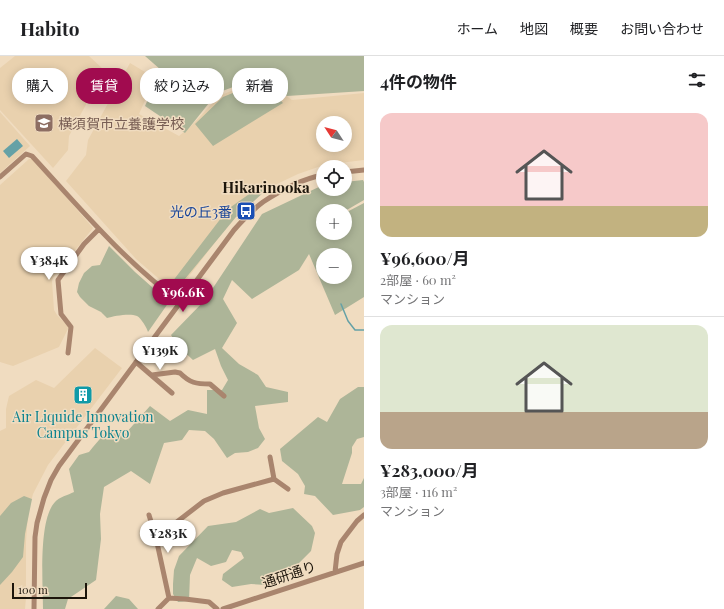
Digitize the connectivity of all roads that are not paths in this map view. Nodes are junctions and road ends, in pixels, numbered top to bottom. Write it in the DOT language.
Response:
graph roads {
  1 [pos="364,170"];
  2 [pos="352,171"];
  3 [pos="316,177"];
  4 [pos="0,178"];
  5 [pos="99,229"];
  6 [pos="180,302"];
  7 [pos="68,353"];
  8 [pos="136,362"];
  9 [pos="152,375"];
  10 [pos="172,393"];
  11 [pos="224,396"];
  12 [pos="270,457"];
  13 [pos="274,479"];
  14 [pos="288,489"];
  15 [pos="364,514"];
  16 [pos="149,516"];
  17 [pos="156,538"];
  18 [pos="364,563"];
  19 [pos="335,572"];
  20 [pos="169,598"];
  21 [pos="34,609"];
  22 [pos="158,609"];
  23 [pos="217,609"];
  24 [pos="223,609"];
  1 -- 2 [label="street"];
  3 -- 6 [label="street"];
  4 -- 5 [label="street"];
  5 -- 6 [label="street"];
  5 -- 7 [label="street"];
  6 -- 8 [label="street"];
  8 -- 9 [label="street"];
  8 -- 21 [label="street"];
  9 -- 10 [label="street"];
  9 -- 11 [label="street"];
  12 -- 13 [label="street"];
  13 -- 14 [label="street"];
  13 -- 17 [label="street"];
  15 -- 19 [label="street"];
  16 -- 17 [label="street"];
  17 -- 20 [label="street"];
  18 -- 19 [label="street, 通研通り"];
  19 -- 24 [label="street, 通研通り"];
  20 -- 22 [label="street"];
  20 -- 23 [label="street"];
}
